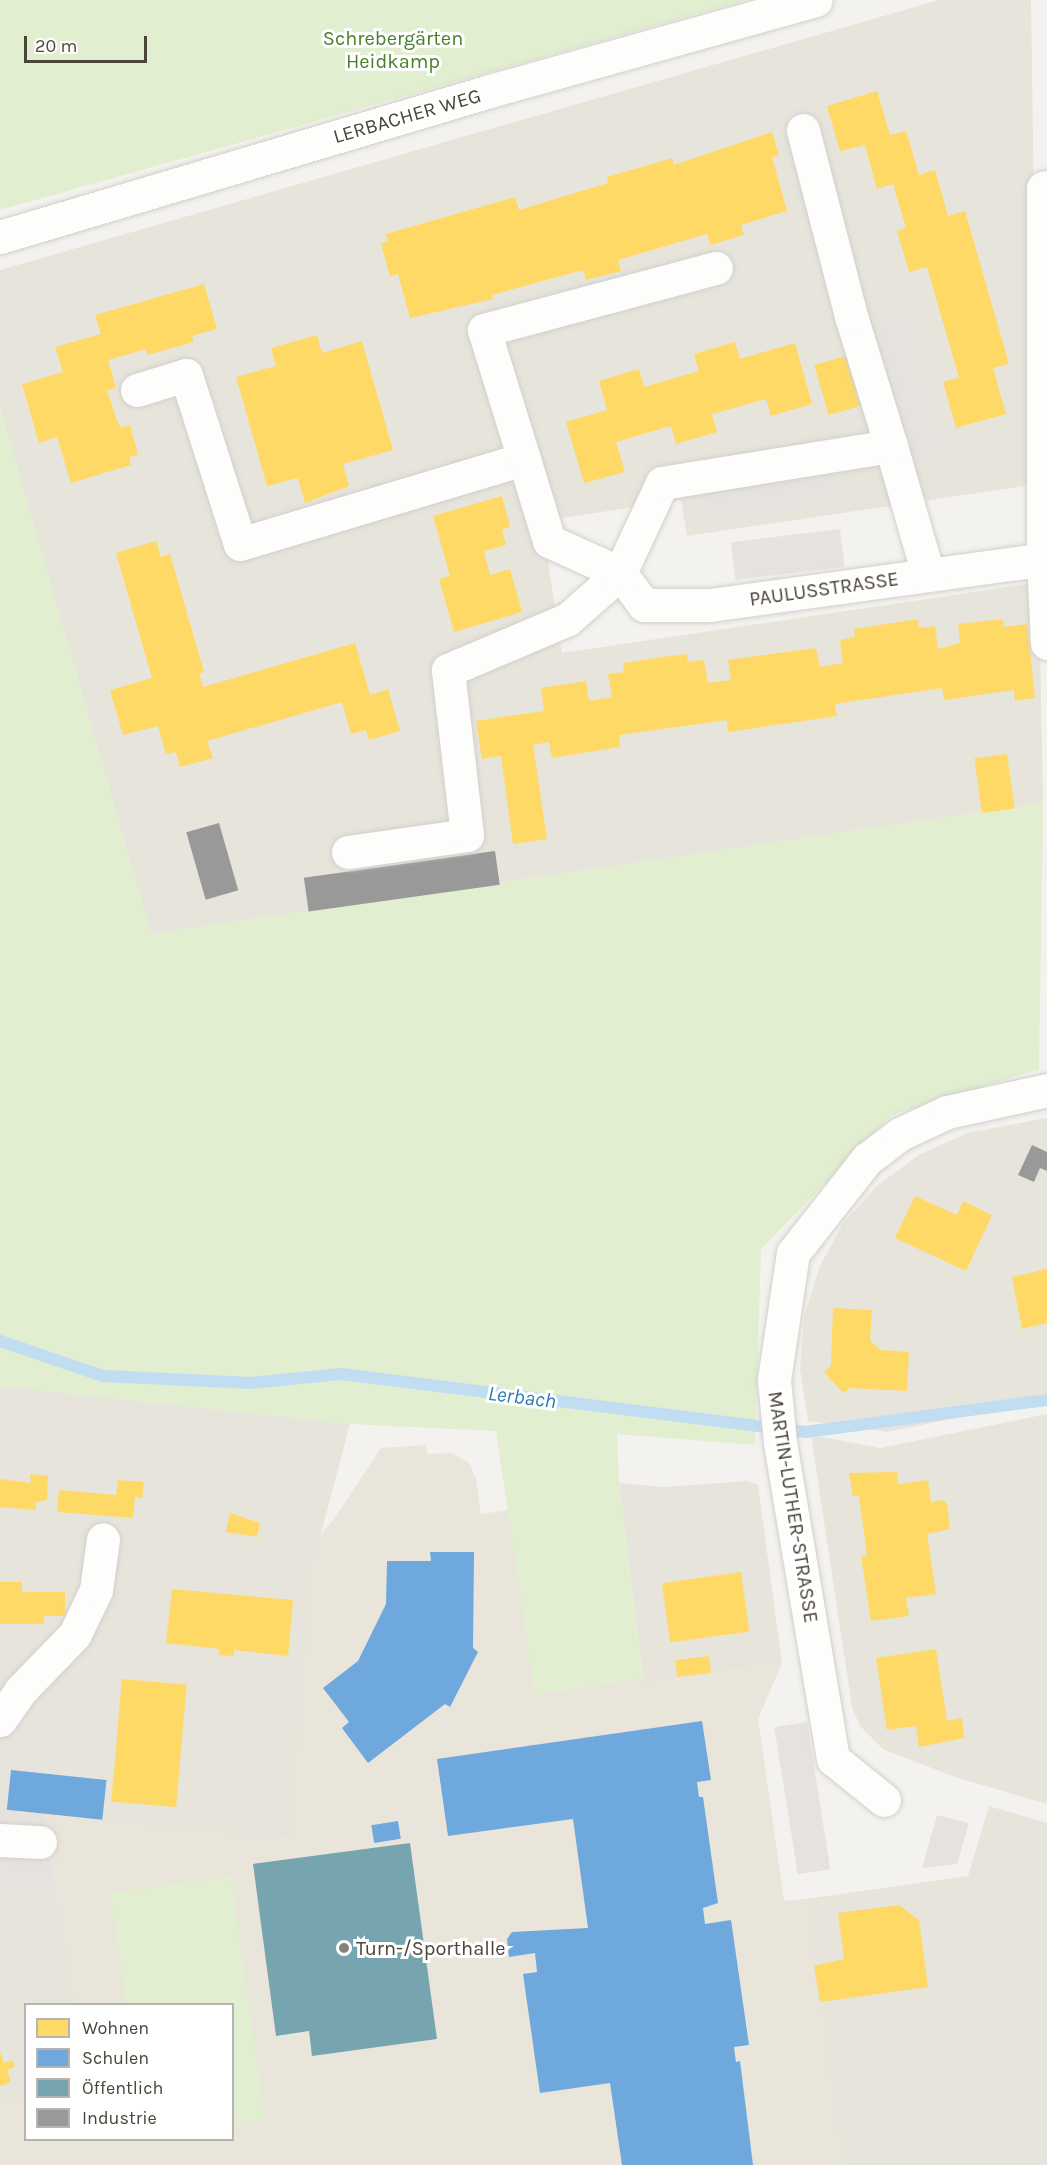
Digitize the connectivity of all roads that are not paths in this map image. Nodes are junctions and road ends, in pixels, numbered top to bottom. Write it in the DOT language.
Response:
graph roads {
  1 [pos="816,0"];
  2 [pos="804,130"];
  3 [pos="1047,187"];
  4 [pos="0,237"];
  5 [pos="716,268"];
  6 [pos="137,390"];
  7 [pos="891,446"];
  8 [pos="524,459"];
  9 [pos="1045,559"];
  10 [pos="620,573"];
  11 [pos="928,574"];
  12 [pos="1047,643"];
  13 [pos="348,852"];
  14 [pos="1047,1090"];
  15 [pos="103,1539"];
  16 [pos="0,1720"];
  17 [pos="884,1800"];
  18 [pos="0,1840"];
  19 [pos="40,1842"];
  1 -- 4 [label="street, LERBACHER WEG"];
  2 -- 7 [label="street"];
  3 -- 9 [label="street"];
  5 -- 8 [label="street"];
  6 -- 8 [label="street"];
  7 -- 10 [label="street"];
  7 -- 11 [label="street"];
  8 -- 10 [label="street"];
  9 -- 11 [label="street, PAULUSSTRASSE"];
  9 -- 12 [label="street"];
  10 -- 11 [label="street, PAULUSSTRASSE"];
  10 -- 13 [label="street"];
  14 -- 17 [label="street, MARTIN-LUTHER-STRASSE"];
  15 -- 16 [label="street"];
  18 -- 19 [label="street"];
}
